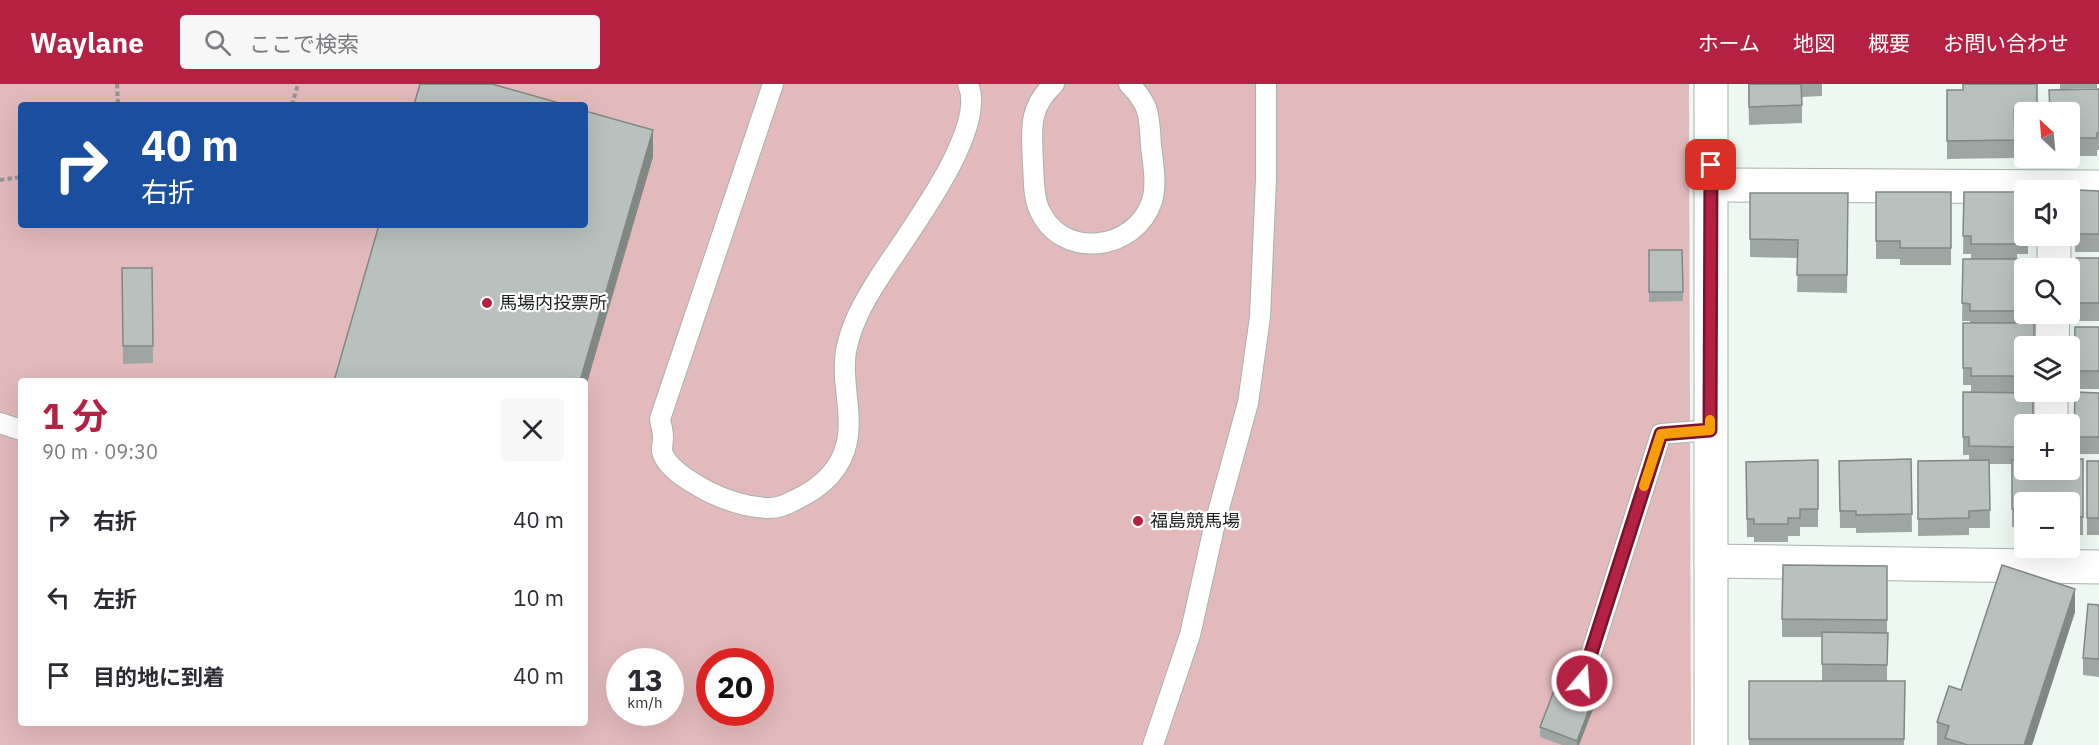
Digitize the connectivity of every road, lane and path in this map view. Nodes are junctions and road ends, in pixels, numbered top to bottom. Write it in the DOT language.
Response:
graph roads {
  1 [pos="117,84"];
  2 [pos="298,84"];
  3 [pos="773,84"];
  4 [pos="968,84"];
  5 [pos="1054,84"];
  6 [pos="1129,84"];
  7 [pos="1266,84"];
  8 [pos="1711,84"];
  9 [pos="118,102"];
  10 [pos="293,102"];
  11 [pos="18,177"];
  12 [pos="0,180"];
  13 [pos="1711,185"];
  14 [pos="2099,187"];
  15 [pos="2080,188"];
  16 [pos="2014,189"];
  17 [pos="0,423"];
  18 [pos="18,429"];
  19 [pos="1710,430"];
  20 [pos="1711,561"];
  21 [pos="2099,567"];
  22 [pos="1575,704"];
  23 [pos="1154,745"];
  24 [pos="1711,745"];
  1 -- 9 [label="path"];
  2 -- 10 [label="path"];
  3 -- 4 [label="lane"];
  5 -- 6 [label="lane"];
  7 -- 23 [label="lane"];
  8 -- 13 [label="street"];
  11 -- 12 [label="path"];
  13 -- 16 [label="street"];
  13 -- 19 [label="street"];
  14 -- 15 [label="street"];
  17 -- 18 [label="lane"];
  19 -- 20 [label="street"];
  19 -- 22 [label="lane"];
  20 -- 21 [label="street"];
  20 -- 24 [label="street"];
}
